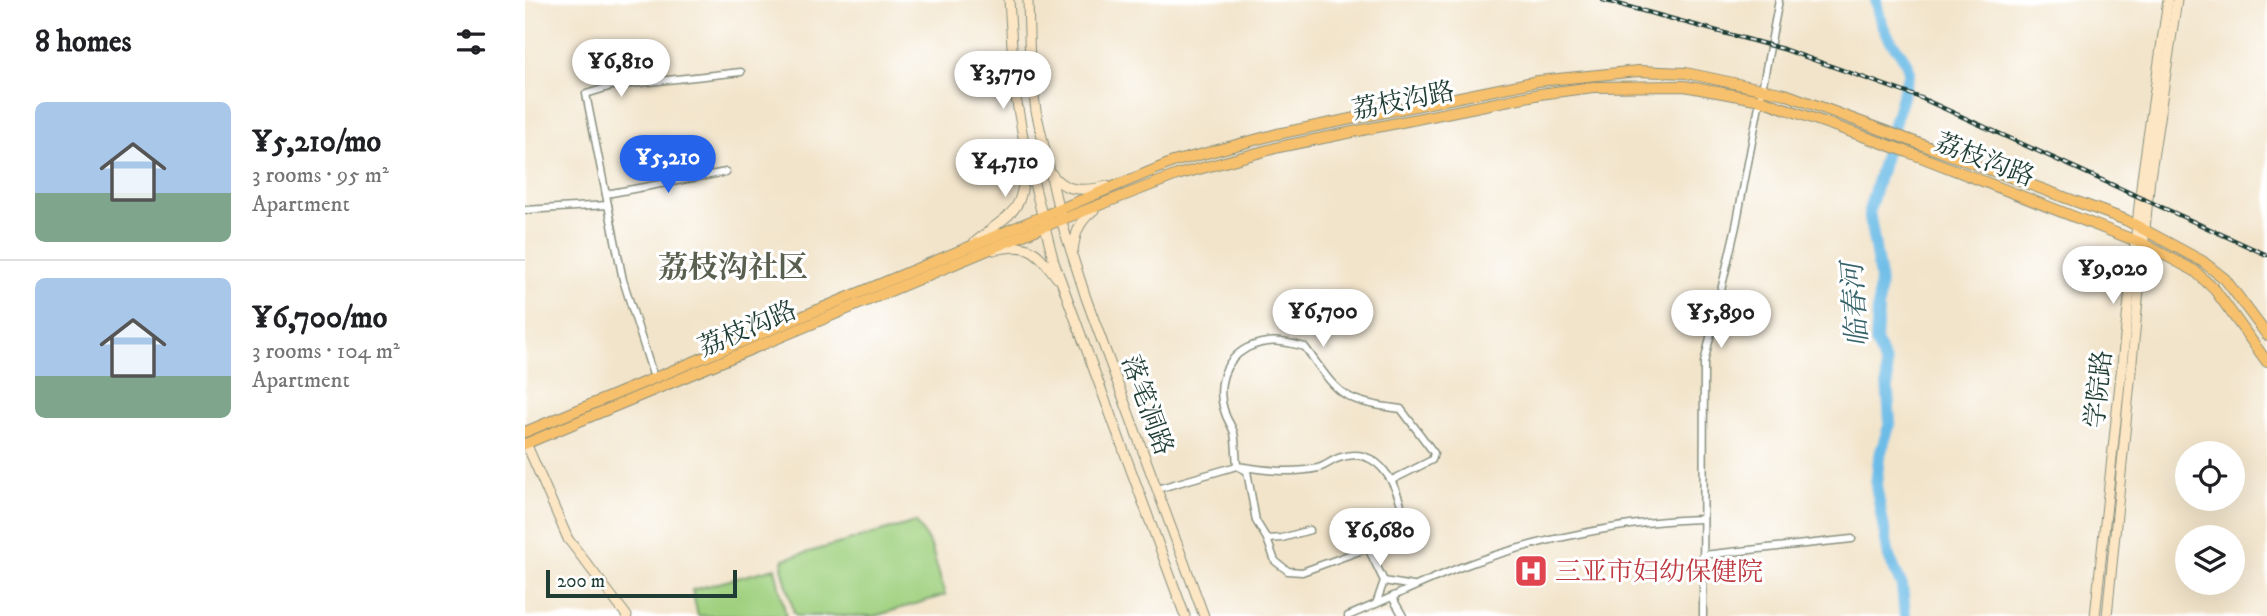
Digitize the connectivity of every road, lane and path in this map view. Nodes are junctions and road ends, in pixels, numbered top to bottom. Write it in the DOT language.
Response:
graph roads {
  1 [pos="1009,0"];
  2 [pos="1028,0"];
  3 [pos="1779,0"];
  4 [pos="2168,0"];
  5 [pos="2177,0"];
  6 [pos="741,72"];
  7 [pos="1762,87"];
  8 [pos="1761,100"];
  9 [pos="1025,148"];
  10 [pos="1047,168"];
  11 [pos="726,172"];
  12 [pos="1112,185"];
  13 [pos="606,194"];
  14 [pos="1103,203"];
  15 [pos="608,205"];
  16 [pos="1057,208"];
  17 [pos="525,210"];
  18 [pos="1041,215"];
  19 [pos="1061,220"];
  20 [pos="1045,226"];
  21 [pos="2141,228"];
  22 [pos="2140,242"];
  23 [pos="974,243"];
  24 [pos="979,254"];
  25 [pos="1077,270"];
  26 [pos="1063,287"];
  27 [pos="1070,304"];
  28 [pos="1096,324"];
  29 [pos="2267,335"];
  30 [pos="2267,362"];
  31 [pos="654,378"];
  32 [pos="525,432"];
  33 [pos="525,443"];
  34 [pos="1237,466"];
  35 [pos="1392,481"];
  36 [pos="1157,489"];
  37 [pos="1703,519"];
  38 [pos="1310,530"];
  39 [pos="1267,539"];
  40 [pos="1852,539"];
  41 [pos="1368,548"];
  42 [pos="1703,555"];
  43 [pos="1384,581"];
  44 [pos="1415,587"];
  45 [pos="1392,597"];
  46 [pos="1375,604"];
  47 [pos="627,616"];
  48 [pos="1185,616"];
  49 [pos="1204,616"];
  50 [pos="1348,616"];
  51 [pos="1403,616"];
  52 [pos="1703,616"];
  53 [pos="2095,616"];
  54 [pos="2107,616"];
  1 -- 9 [label="main road"];
  2 -- 10 [label="main road, 落笔洞路"];
  3 -- 7 [label="street"];
  4 -- 21 [label="main road, 学院路"];
  5 -- 21 [label="main road, 学院路"];
  6 -- 13 [label="street"];
  7 -- 8 [label="street"];
  7 -- 12 [label="main road, 荔枝沟路"];
  7 -- 21 [label="main road, 荔枝沟路"];
  8 -- 14 [label="main road, 荔枝沟路"];
  8 -- 22 [label="main road, 荔枝沟路"];
  8 -- 37 [label="street"];
  9 -- 18 [label="main road, 落笔洞路"];
  9 -- 23 [label="main road"];
  10 -- 12 [label="main road"];
  10 -- 16 [label="main road, 落笔洞路"];
  11 -- 13 [label="street"];
  12 -- 16 [label="main road, 荔枝沟路"];
  13 -- 15 [label="street"];
  14 -- 19 [label="main road, 荔枝沟路"];
  14 -- 25 [label="main road"];
  15 -- 17 [label="street"];
  15 -- 31 [label="street"];
  16 -- 18 [label="main road, 荔枝沟路"];
  16 -- 19 [label="main road, 落笔洞路"];
  18 -- 20 [label="main road, 落笔洞路"];
  18 -- 23 [label="main road, 荔枝沟路"];
  19 -- 20 [label="main road, 荔枝沟路"];
  19 -- 25 [label="main road, 落笔洞路"];
  20 -- 24 [label="main road, 荔枝沟路"];
  20 -- 26 [label="main road, 落笔洞路"];
  21 -- 22 [label="main road, 学院路"];
  21 -- 29 [label="main road, 荔枝沟路"];
  22 -- 30 [label="main road, 荔枝沟路"];
  22 -- 53 [label="main road, 学院路"];
  22 -- 54 [label="main road, 学院路"];
  23 -- 31 [label="main road, 荔枝沟路"];
  24 -- 26 [label="main road"];
  24 -- 33 [label="main road, 荔枝沟路"];
  25 -- 28 [label="main road, 落笔洞路"];
  26 -- 27 [label="main road, 落笔洞路"];
  27 -- 28 [label="main road"];
  27 -- 48 [label="main road, 落笔洞路"];
  28 -- 36 [label="main road, 落笔洞路"];
  31 -- 32 [label="main road, 荔枝沟路"];
  33 -- 47 [label="main road"];
  34 -- 35 [label="street"];
  34 -- 35 [label="street"];
  34 -- 36 [label="street"];
  34 -- 39 [label="street"];
  35 -- 41 [label="street"];
  36 -- 49 [label="main road, 落笔洞路"];
  37 -- 42 [label="street"];
  37 -- 44 [label="street"];
  38 -- 39 [label="street"];
  39 -- 41 [label="street"];
  40 -- 42 [label="street"];
  41 -- 43 [label="street"];
  42 -- 52 [label="street"];
  43 -- 44 [label="street"];
  43 -- 46 [label="street"];
  44 -- 45 [label="street"];
  45 -- 46 [label="street"];
  45 -- 51 [label="street"];
  46 -- 50 [label="street"];
}
